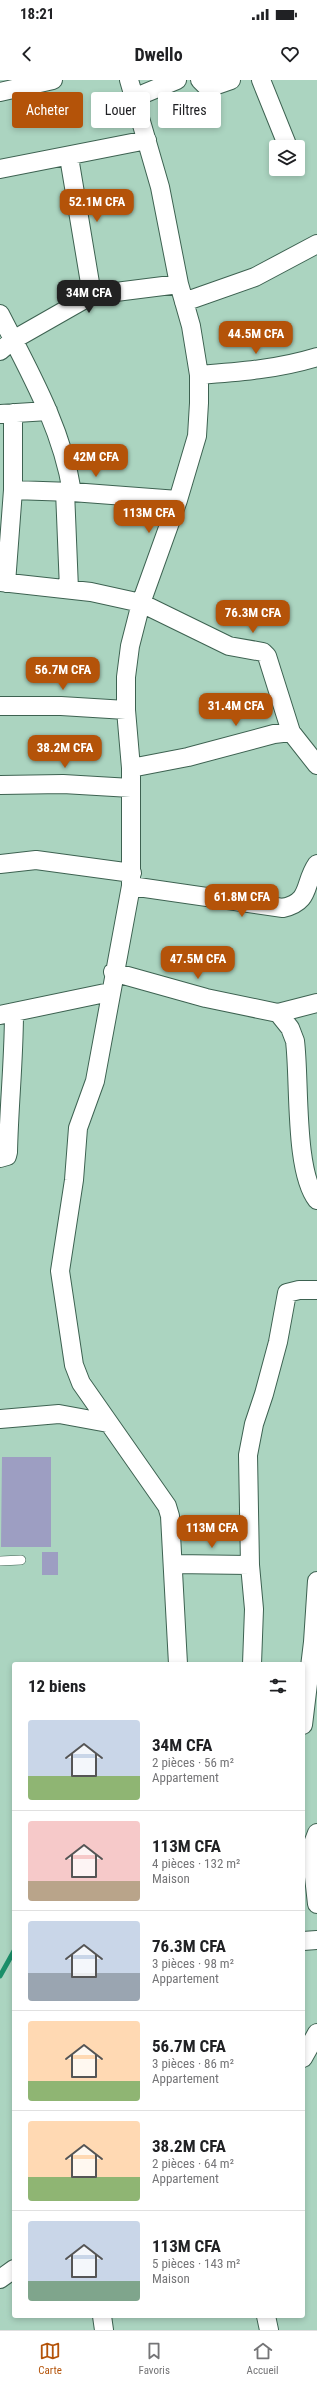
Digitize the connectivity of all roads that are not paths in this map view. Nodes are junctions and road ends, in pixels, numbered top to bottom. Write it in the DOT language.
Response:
graph roads {
  1 [pos="53,80"];
  2 [pos="130,80"];
  3 [pos="176,80"];
  4 [pos="200,80"];
  5 [pos="231,80"];
  6 [pos="261,80"];
  7 [pos="0,92"];
  8 [pos="134,92"];
  9 [pos="148,92"];
  10 [pos="145,128"];
  11 [pos="148,140"];
  12 [pos="285,140"];
  13 [pos="69,157"];
  14 [pos="0,169"];
  15 [pos="317,244"];
  16 [pos="179,284"];
  17 [pos="92,295"];
  18 [pos="184,302"];
  19 [pos="0,314"];
  20 [pos="7,346"];
  21 [pos="317,357"];
  22 [pos="199,375"];
  23 [pos="48,410"];
  24 [pos="6,413"];
  25 [pos="13,490"];
  26 [pos="68,492"];
  27 [pos="178,500"];
  28 [pos="3,583"];
  29 [pos="69,589"];
  30 [pos="141,603"];
  31 [pos="0,706"];
  32 [pos="126,710"];
  33 [pos="292,732"];
  34 [pos="317,765"];
  35 [pos="131,768"];
  36 [pos="0,785"];
  37 [pos="131,788"];
  38 [pos="0,864"];
  39 [pos="317,864"];
  40 [pos="131,879"];
  41 [pos="114,972"];
  42 [pos="110,992"];
  43 [pos="317,1003"];
  44 [pos="7,1013"];
  45 [pos="278,1013"];
  46 [pos="0,1158"];
  47 [pos="317,1200"];
  48 [pos="317,1290"];
  49 [pos="0,1420"];
  50 [pos="108,1423"];
  51 [pos="21,1560"];
  52 [pos="0,1561"];
  53 [pos="173,1564"];
  54 [pos="250,1565"];
  55 [pos="317,1581"];
  56 [pos="178,1662"];
  57 [pos="252,1662"];
  58 [pos="311,1703"];
  59 [pos="305,1720"];
  60 [pos="317,1832"];
  61 [pos="317,1904"];
  62 [pos="317,1940"];
  63 [pos="305,1941"];
  64 [pos="317,2033"];
  65 [pos="305,2054"];
  66 [pos="12,2270"];
  67 [pos="0,2279"];
  68 [pos="102,2318"];
  69 [pos="266,2318"];
  70 [pos="104,2330"];
  71 [pos="269,2330"];
  1 -- 7 [label="street"];
  2 -- 8 [label="street"];
  3 -- 9 [label="street"];
  4 -- 5 [label="street"];
  6 -- 12 [label="street"];
  10 -- 11 [label="street"];
  11 -- 13 [label="street"];
  11 -- 16 [label="street"];
  13 -- 14 [label="street"];
  13 -- 17 [label="street"];
  15 -- 18 [label="street"];
  16 -- 17 [label="street"];
  16 -- 18 [label="street"];
  17 -- 20 [label="street"];
  18 -- 22 [label="street"];
  19 -- 20 [label="street"];
  20 -- 23 [label="street"];
  21 -- 22 [label="street"];
  22 -- 27 [label="street"];
  23 -- 24 [label="street"];
  23 -- 26 [label="street"];
  24 -- 25 [label="street"];
  25 -- 26 [label="street"];
  25 -- 28 [label="street"];
  26 -- 27 [label="street"];
  26 -- 29 [label="street"];
  27 -- 30 [label="street"];
  28 -- 29 [label="street"];
  29 -- 30 [label="street"];
  30 -- 32 [label="street"];
  30 -- 33 [label="street"];
  31 -- 32 [label="street"];
  32 -- 35 [label="street"];
  33 -- 34 [label="street"];
  33 -- 35 [label="street"];
  35 -- 37 [label="street"];
  36 -- 37 [label="street"];
  37 -- 40 [label="street"];
  38 -- 40 [label="street"];
  39 -- 40 [label="street"];
  40 -- 41 [label="street"];
  41 -- 42 [label="street"];
  41 -- 45 [label="street"];
  42 -- 44 [label="street"];
  42 -- 50 [label="street"];
  43 -- 45 [label="street"];
  44 -- 46 [label="street"];
  45 -- 47 [label="street"];
  48 -- 54 [label="street"];
  49 -- 50 [label="street"];
  50 -- 53 [label="street"];
  51 -- 52 [label="lane"];
  53 -- 54 [label="street"];
  53 -- 56 [label="street"];
  54 -- 57 [label="street"];
  55 -- 58 [label="street"];
  58 -- 59 [label="street"];
  60 -- 61 [label="street"];
  62 -- 63 [label="street"];
  64 -- 65 [label="street"];
  66 -- 67 [label="street"];
  68 -- 70 [label="street"];
  69 -- 71 [label="street"];
}
